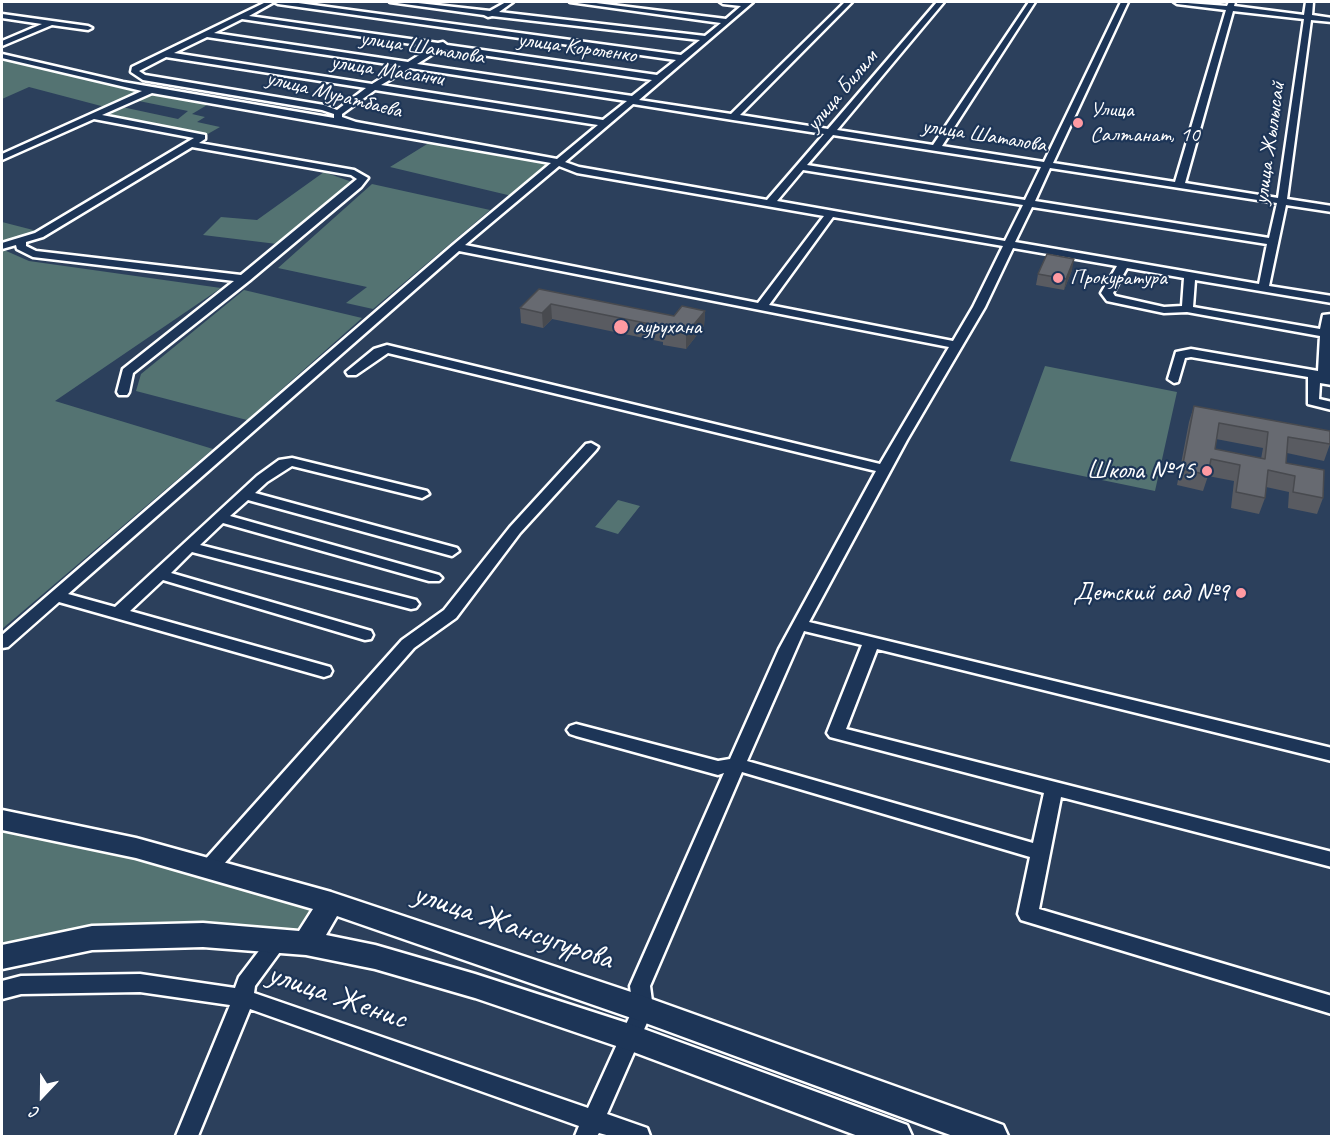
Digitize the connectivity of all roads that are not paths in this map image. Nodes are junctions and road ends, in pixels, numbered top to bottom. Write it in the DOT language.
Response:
graph roads {
  1 [pos="271,2"];
  2 [pos="278,2"];
  3 [pos="394,2"];
  4 [pos="510,2"];
  5 [pos="574,2"];
  6 [pos="723,2"];
  7 [pos="849,2"];
  8 [pos="941,2"];
  9 [pos="1032,2"];
  10 [pos="1125,2"];
  11 [pos="1177,2"];
  12 [pos="1310,2"];
  13 [pos="748,3"];
  14 [pos="1232,5"];
  15 [pos="491,14"];
  16 [pos="2,16"];
  17 [pos="241,17"];
  18 [pos="1308,17"];
  19 [pos="1332,20"];
  20 [pos="728,21"];
  21 [pos="51,23"];
  22 [pos="88,28"];
  23 [pos="468,28"];
  24 [pos="206,34"];
  25 [pos="459,34"];
  26 [pos="706,39"];
  27 [pos="449,40"];
  28 [pos="2,44"];
  29 [pos="439,46"];
  30 [pos="164,54"];
  31 [pos="2,56"];
  32 [pos="682,58"];
  33 [pos="407,66"];
  34 [pos="658,78"];
  35 [pos="373,87"];
  36 [pos="151,90"];
  37 [pos="632,100"];
  38 [pos="338,113"];
  39 [pos="92,116"];
  40 [pos="733,117"];
  41 [pos="605,123"];
  42 [pos="356,125"];
  43 [pos="830,132"];
  44 [pos="191,144"];
  45 [pos="936,148"];
  46 [pos="2,156"];
  47 [pos="560,162"];
  48 [pos="1048,166"];
  49 [pos="800,167"];
  50 [pos="1179,186"];
  51 [pos="1282,202"];
  52 [pos="770,203"];
  53 [pos="1029,204"];
  54 [pos="1332,209"];
  55 [pos="830,214"];
  56 [pos="21,241"];
  57 [pos="1274,242"];
  58 [pos="1009,245"];
  59 [pos="2,246"];
  60 [pos="457,247"];
  61 [pos="1123,265"];
  62 [pos="1190,276"];
  63 [pos="245,279"];
  64 [pos="1263,289"];
  65 [pos="1332,300"];
  66 [pos="760,307"];
  67 [pos="1187,309"];
  68 [pos="1332,318"];
  69 [pos="1326,334"];
  70 [pos="956,345"];
  71 [pos="352,372"];
  72 [pos="1323,377"];
  73 [pos="1174,379"];
  74 [pos="123,392"];
  75 [pos="1332,406"];
  76 [pos="591,447"];
  77 [pos="885,469"];
  78 [pos="422,494"];
  79 [pos="245,495"];
  80 [pos="220,518"];
  81 [pos="189,547"];
  82 [pos="452,551"];
  83 [pos="159,574"];
  84 [pos="434,578"];
  85 [pos="56,596"];
  86 [pos="411,604"];
  87 [pos="120,612"];
  88 [pos="800,626"];
  89 [pos="365,635"];
  90 [pos="2,643"];
  91 [pos="871,643"];
  92 [pos="324,671"];
  93 [pos="576,730"];
  94 [pos="1332,755"];
  95 [pos="736,765"];
  96 [pos="1054,789"];
  97 [pos="2,820"];
  98 [pos="1041,853"];
  99 [pos="1332,860"];
  100 [pos="209,868"];
  101 [pos="331,903"];
  102 [pos="292,942"];
  103 [pos="2,957"];
  104 [pos="2,990"];
  105 [pos="243,998"];
  106 [pos="1332,1005"];
  107 [pos="643,1009"];
  108 [pos="630,1037"];
  109 [pos="590,1129"];
  110 [pos="982,1135"];
  111 [pos="187,1137"];
  112 [pos="639,1137"];
  113 [pos="896,1137"];
  1 -- 17 [label="street"];
  2 -- 23 [label="street"];
  3 -- 15 [label="street"];
  4 -- 15 [label="street"];
  5 -- 20 [label="street"];
  6 -- 13 [label="street"];
  7 -- 40 [label="street"];
  8 -- 43 [label="street, улица Билим"];
  9 -- 45 [label="street"];
  10 -- 48 [label="street"];
  11 -- 14 [label="street"];
  12 -- 18 [label="street, улица Жылысай"];
  13 -- 20 [label="street"];
  14 -- 18 [label="street"];
  14 -- 50 [label="street"];
  15 -- 23 [label="street"];
  15 -- 26 [label="street"];
  16 -- 21 [label="street"];
  17 -- 24 [label="street"];
  17 -- 29 [label="street, улица Короленко"];
  18 -- 19 [label="street"];
  18 -- 51 [label="street, улица Жылысай"];
  20 -- 26 [label="street"];
  21 -- 22 [label="street"];
  21 -- 28 [label="street"];
  23 -- 25 [label="street"];
  23 -- 32 [label="street"];
  24 -- 30 [label="street"];
  24 -- 33 [label="street, улица Шаталова"];
  26 -- 32 [label="street"];
  27 -- 29 [label="street"];
  29 -- 33 [label="street"];
  29 -- 34 [label="street, улица Короленко"];
  30 -- 35 [label="street, улица Масанчи"];
  30 -- 38 [label="street, улица Муратбаева"];
  31 -- 36 [label="street"];
  32 -- 34 [label="street"];
  33 -- 35 [label="street"];
  33 -- 37 [label="street, улица Шаталова"];
  34 -- 37 [label="street"];
  35 -- 38 [label="street"];
  35 -- 41 [label="street, улица Масанчи"];
  36 -- 39 [label="street"];
  36 -- 42 [label="street"];
  37 -- 40 [label="street, улица Шаталова"];
  37 -- 41 [label="street"];
  38 -- 42 [label="street, улица Муратбаева"];
  39 -- 44 [label="street"];
  39 -- 46 [label="street"];
  40 -- 43 [label="street, улица Шаталова"];
  41 -- 47 [label="street"];
  42 -- 47 [label="street, улица Муратбаева"];
  43 -- 45 [label="street, улица Шаталова"];
  43 -- 49 [label="street, улица Билим"];
  44 -- 56 [label="street"];
  44 -- 63 [label="street"];
  45 -- 48 [label="street, улица Шаталова"];
  47 -- 52 [label="street, улица Муратбаева"];
  47 -- 60 [label="street"];
  48 -- 50 [label="street, улица Шаталова"];
  48 -- 53 [label="street"];
  49 -- 52 [label="street, улица Билим"];
  49 -- 53 [label="street"];
  50 -- 51 [label="street, улица Шаталова"];
  51 -- 54 [label="street, улица Шаталова"];
  51 -- 57 [label="street, улица Жылысай"];
  52 -- 55 [label="street, улица Муратбаева"];
  53 -- 57 [label="street"];
  53 -- 58 [label="street"];
  55 -- 58 [label="street, улица Муратбаева"];
  55 -- 66 [label="street"];
  56 -- 59 [label="street"];
  56 -- 63 [label="street"];
  57 -- 64 [label="street, улица Жылысай"];
  58 -- 61 [label="street, улица Муратбаева"];
  58 -- 70 [label="street"];
  60 -- 66 [label="street"];
  60 -- 85 [label="street"];
  61 -- 62 [label="street, улица Муратбаева"];
  61 -- 67 [label="street"];
  62 -- 64 [label="street, улица Муратбаева"];
  62 -- 67 [label="street"];
  63 -- 74 [label="street"];
  64 -- 65 [label="street, улица Муратбаева"];
  66 -- 70 [label="street"];
  67 -- 69 [label="street"];
  68 -- 69 [label="street"];
  69 -- 72 [label="street"];
  70 -- 77 [label="street"];
  71 -- 77 [label="street"];
  72 -- 73 [label="street"];
  72 -- 75 [label="street"];
  76 -- 100 [label="street"];
  77 -- 88 [label="street"];
  78 -- 79 [label="street"];
  79 -- 80 [label="street"];
  79 -- 82 [label="street"];
  80 -- 81 [label="street"];
  80 -- 84 [label="street"];
  81 -- 83 [label="street"];
  81 -- 86 [label="street"];
  83 -- 87 [label="street"];
  83 -- 89 [label="street"];
  85 -- 87 [label="street"];
  85 -- 90 [label="street"];
  87 -- 92 [label="street"];
  88 -- 91 [label="street"];
  88 -- 95 [label="street"];
  91 -- 94 [label="street"];
  91 -- 96 [label="street"];
  93 -- 95 [label="street"];
  95 -- 98 [label="street"];
  95 -- 107 [label="street"];
  96 -- 98 [label="street"];
  96 -- 99 [label="street"];
  97 -- 100 [label="main road, улица Жансугурова"];
  98 -- 106 [label="street"];
  100 -- 101 [label="main road, улица Жансугурова"];
  101 -- 102 [label="main road"];
  101 -- 107 [label="main road, улица Жансугурова"];
  102 -- 103 [label="main road"];
  102 -- 105 [label="street"];
  102 -- 108 [label="main road"];
  104 -- 105 [label="street, улица Женис"];
  105 -- 109 [label="street, улица Женис"];
  105 -- 111 [label="street"];
  107 -- 108 [label="street"];
  107 -- 110 [label="main road, улица Жансугурова"];
  108 -- 109 [label="street"];
  108 -- 113 [label="main road"];
  109 -- 112 [label="street, улица Женис"];
}
